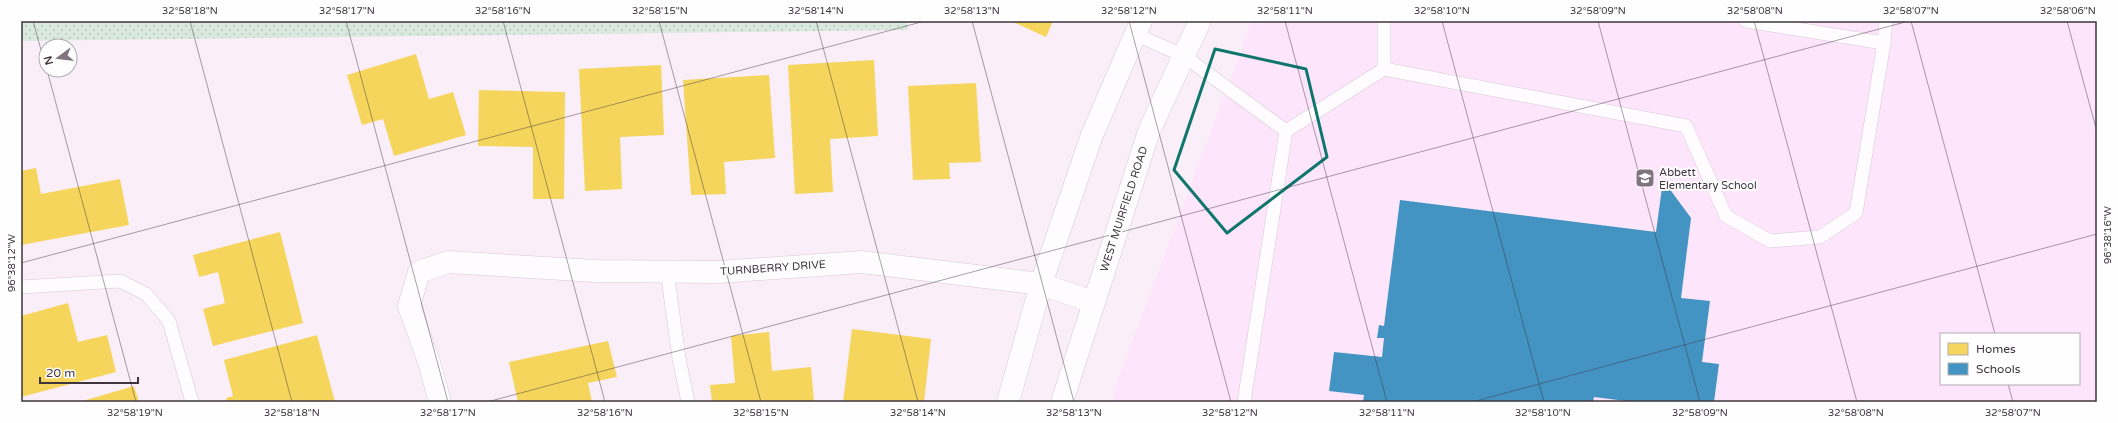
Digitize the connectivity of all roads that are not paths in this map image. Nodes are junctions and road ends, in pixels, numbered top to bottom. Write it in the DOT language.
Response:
graph roads {
  1 [pos="1200,21"];
  2 [pos="1384,21"];
  3 [pos="1746,21"];
  4 [pos="1886,21"];
  5 [pos="1138,28"];
  6 [pos="1884,43"];
  7 [pos="1184,56"];
  8 [pos="1384,69"];
  9 [pos="1286,131"];
  10 [pos="667,272"];
  11 [pos="1041,284"];
  12 [pos="21,287"];
  13 [pos="1094,302"];
  14 [pos="192,402"];
  15 [pos="440,402"];
  16 [pos="688,402"];
  17 [pos="1008,402"];
  18 [pos="1062,402"];
  19 [pos="1244,402"];
  1 -- 7 [label="street, WEST MUIRFIELD ROAD"];
  2 -- 8 [label="lane"];
  3 -- 6 [label="lane"];
  4 -- 6 [label="lane"];
  5 -- 7 [label="lane"];
  5 -- 11 [label="street"];
  6 -- 8 [label="lane"];
  7 -- 9 [label="lane"];
  7 -- 13 [label="street, WEST MUIRFIELD ROAD"];
  8 -- 9 [label="lane"];
  9 -- 19 [label="lane"];
  10 -- 11 [label="street, TURNBERRY DRIVE"];
  10 -- 15 [label="street, TURNBERRY DRIVE"];
  10 -- 16 [label="lane"];
  11 -- 13 [label="street, TURNBERRY DRIVE"];
  11 -- 17 [label="street"];
  12 -- 14 [label="lane"];
  13 -- 18 [label="street, WEST MUIRFIELD ROAD"];
}
